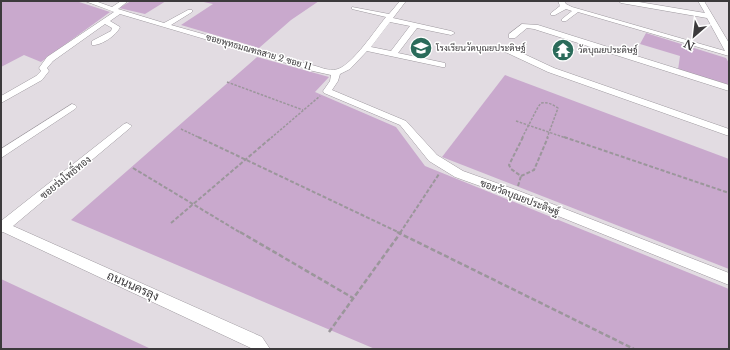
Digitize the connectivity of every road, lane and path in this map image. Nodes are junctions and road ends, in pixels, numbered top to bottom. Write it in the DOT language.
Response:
graph roads {
  1 [pos="88,1"];
  2 [pos="125,1"];
  3 [pos="403,1"];
  4 [pos="621,1"];
  5 [pos="701,1"];
  6 [pos="563,3"];
  7 [pos="354,8"];
  8 [pos="116,10"];
  9 [pos="190,10"];
  10 [pos="577,10"];
  11 [pos="553,14"];
  12 [pos="709,16"];
  13 [pos="389,18"];
  14 [pos="564,20"];
  15 [pos="104,21"];
  16 [pos="166,25"];
  17 [pos="415,25"];
  18 [pos="451,33"];
  19 [pos="512,36"];
  20 [pos="95,43"];
  21 [pos="365,48"];
  22 [pos="504,48"];
  23 [pos="729,50"];
  24 [pos="393,54"];
  25 [pos="729,54"];
  26 [pos="442,65"];
  27 [pos="336,72"];
  28 [pos="227,82"];
  29 [pos="729,88"];
  30 [pos="327,90"];
  31 [pos="1,100"];
  32 [pos="72,107"];
  33 [pos="303,110"];
  34 [pos="516,121"];
  35 [pos="528,125"];
  36 [pos="127,126"];
  37 [pos="181,130"];
  38 [pos="549,132"];
  39 [pos="729,133"];
  40 [pos="1,154"];
  41 [pos="246,160"];
  42 [pos="444,166"];
  43 [pos="133,168"];
  44 [pos="729,193"];
  45 [pos="192,204"];
  46 [pos="171,223"];
  47 [pos="1,227"];
  48 [pos="400,233"];
  49 [pos="729,280"];
  50 [pos="353,298"];
  51 [pos="329,332"];
  52 [pos="262,349"];
  53 [pos="634,349"];
  1 -- 8 [label="street, ซอยพุทธมณฑลสาย 2 ซอย 11"];
  2 -- 8 [label="street"];
  3 -- 13 [label="street"];
  4 -- 12 [label="street"];
  5 -- 12 [label="street"];
  6 -- 10 [label="street"];
  6 -- 11 [label="street"];
  7 -- 13 [label="street"];
  8 -- 15 [label="street"];
  8 -- 16 [label="street, ซอยพุทธมณฑลสาย 2 ซอย 11"];
  9 -- 16 [label="street"];
  10 -- 14 [label="street"];
  10 -- 25 [label="street"];
  12 -- 23 [label="street"];
  13 -- 17 [label="street"];
  13 -- 21 [label="street"];
  15 -- 20 [label="street"];
  15 -- 31 [label="street"];
  16 -- 27 [label="street, ซอยพุทธมณฑลสาย 2 ซอย 11"];
  17 -- 18 [label="street"];
  17 -- 24 [label="street"];
  19 -- 29 [label="street"];
  21 -- 24 [label="street"];
  21 -- 27 [label="street"];
  22 -- 39 [label="street"];
  24 -- 26 [label="street"];
  27 -- 30 [label="street"];
  28 -- 33 [label="path"];
  30 -- 33 [label="path"];
  30 -- 42 [label="street, ซอยวัดบุณยประดิษฐ์"];
  32 -- 40 [label="street"];
  33 -- 41 [label="path"];
  34 -- 35 [label="path"];
  35 -- 38 [label="path"];
  35 -- 38 [label="path"];
  35 -- 38 [label="path"];
  36 -- 47 [label="street, ซอยร่มโพธิ์ทอง"];
  37 -- 41 [label="path"];
  38 -- 44 [label="path"];
  41 -- 45 [label="path"];
  41 -- 48 [label="path"];
  42 -- 48 [label="path"];
  42 -- 49 [label="street, ซอยวัดบุณยประดิษฐ์"];
  43 -- 45 [label="path"];
  45 -- 46 [label="path"];
  45 -- 50 [label="path"];
  47 -- 52 [label="street, ถนนนครลุง"];
  48 -- 50 [label="path"];
  48 -- 53 [label="path"];
  50 -- 51 [label="path"];
}
